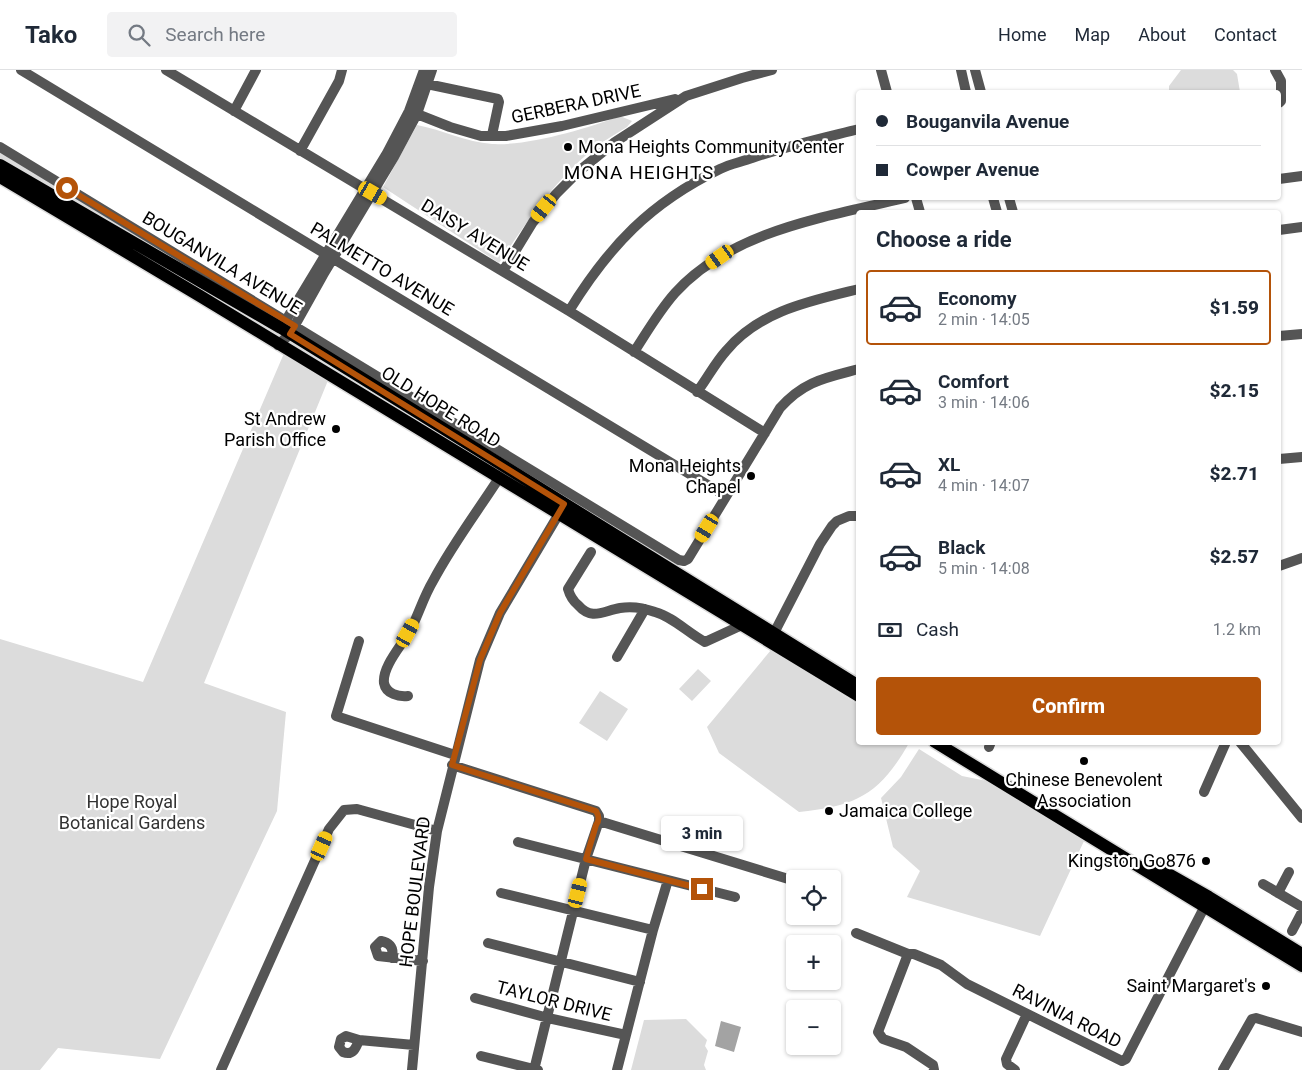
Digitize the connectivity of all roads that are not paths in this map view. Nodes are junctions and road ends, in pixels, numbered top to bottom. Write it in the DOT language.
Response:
graph roads {
  1 [pos="22,70"];
  2 [pos="168,70"];
  3 [pos="256,70"];
  4 [pos="342,70"];
  5 [pos="424,70"];
  6 [pos="432,70"];
  7 [pos="772,70"];
  8 [pos="881,70"];
  9 [pos="961,70"];
  10 [pos="975,70"];
  11 [pos="1275,70"];
  12 [pos="427,84"];
  13 [pos="886,90"];
  14 [pos="966,90"];
  15 [pos="980,90"];
  16 [pos="1281,90"];
  17 [pos="686,96"];
  18 [pos="234,111"];
  19 [pos="417,114"];
  20 [pos="856,129"];
  21 [pos="492,135"];
  22 [pos="0,148"];
  23 [pos="300,151"];
  24 [pos="0,166"];
  25 [pos="1302,176"];
  26 [pos="0,177"];
  27 [pos="1281,179"];
  28 [pos="369,191"];
  29 [pos="897,200"];
  30 [pos="856,210"];
  31 [pos="857,210"];
  32 [pos="1302,227"];
  33 [pos="1281,230"];
  34 [pos="329,257"];
  35 [pos="503,271"];
  36 [pos="856,290"];
  37 [pos="569,311"];
  38 [pos="288,327"];
  39 [pos="1302,334"];
  40 [pos="1281,336"];
  41 [pos="278,345"];
  42 [pos="634,352"];
  43 [pos="856,370"];
  44 [pos="698,392"];
  45 [pos="765,433"];
  46 [pos="1302,457"];
  47 [pos="1281,459"];
  48 [pos="499,478"];
  49 [pos="726,496"];
  50 [pos="562,509"];
  51 [pos="856,516"];
  52 [pos="591,552"];
  53 [pos="1302,558"];
  54 [pos="1281,565"];
  55 [pos="645,608"];
  56 [pos="742,625"];
  57 [pos="771,638"];
  58 [pos="359,641"];
  59 [pos="617,656"];
  60 [pos="856,684"];
  61 [pos="856,694"];
  62 [pos="408,696"];
  63 [pos="940,745"];
  64 [pos="956,745"];
  65 [pos="1225,745"];
  66 [pos="1242,745"];
  67 [pos="454,760"];
  68 [pos="1204,792"];
  69 [pos="1302,818"];
  70 [pos="599,821"];
  71 [pos="437,831"];
  72 [pos="518,842"];
  73 [pos="586,859"];
  74 [pos="1289,872"];
  75 [pos="786,878"];
  76 [pos="668,880"];
  77 [pos="1263,884"];
  78 [pos="501,893"];
  79 [pos="1278,893"];
  80 [pos="735,898"];
  81 [pos="1207,902"];
  82 [pos="1302,908"];
  83 [pos="574,910"];
  84 [pos="1302,912"];
  85 [pos="653,930"];
  86 [pos="1292,931"];
  87 [pos="856,933"];
  88 [pos="488,943"];
  89 [pos="908,954"];
  90 [pos="1302,954"];
  91 [pos="392,958"];
  92 [pos="423,961"];
  93 [pos="560,963"];
  94 [pos="1302,966"];
  95 [pos="640,982"];
  96 [pos="475,998"];
  97 [pos="1027,1014"];
  98 [pos="548,1018"];
  99 [pos="1302,1032"];
  100 [pos="626,1036"];
  101 [pos="360,1040"];
  102 [pos="414,1045"];
  103 [pos="481,1056"];
  104 [pos="221,1070"];
  105 [pos="412,1070"];
  106 [pos="536,1070"];
  107 [pos="618,1070"];
  108 [pos="934,1070"];
  109 [pos="1015,1070"];
  110 [pos="1223,1070"];
  1 -- 34 [label="street, PALMETTO AVENUE"];
  2 -- 18 [label="street, DAISY AVENUE"];
  3 -- 18 [label="street"];
  4 -- 23 [label="street"];
  5 -- 28 [label="street"];
  6 -- 12 [label="street"];
  7 -- 17 [label="street, GERBERA DRIVE"];
  8 -- 13 [label="street"];
  9 -- 14 [label="street"];
  10 -- 15 [label="street"];
  11 -- 16 [label="street"];
  12 -- 19 [label="street"];
  12 -- 21 [label="street"];
  17 -- 21 [label="street, GERBERA DRIVE"];
  17 -- 35 [label="street, GERBERA DRIVE"];
  18 -- 23 [label="street, DAISY AVENUE"];
  19 -- 21 [label="street, GERBERA DRIVE"];
  19 -- 28 [label="street"];
  20 -- 37 [label="street"];
  22 -- 38 [label="street, BOUGANVILA AVENUE"];
  23 -- 28 [label="street, DAISY AVENUE"];
  24 -- 38 [label="main road, OLD HOPE ROAD"];
  25 -- 27 [label="street"];
  26 -- 41 [label="main road, OLD HOPE ROAD"];
  28 -- 34 [label="street"];
  28 -- 35 [label="street, DAISY AVENUE"];
  29 -- 31 [label="street"];
  30 -- 42 [label="street"];
  32 -- 33 [label="street"];
  34 -- 38 [label="street"];
  34 -- 49 [label="street, PALMETTO AVENUE"];
  35 -- 37 [label="street, DAISY AVENUE"];
  36 -- 44 [label="street"];
  37 -- 42 [label="street, DAISY AVENUE"];
  38 -- 41 [label="street"];
  38 -- 49 [label="street, BOUGANVILA AVENUE"];
  38 -- 50 [label="main road, OLD HOPE ROAD"];
  39 -- 40 [label="street"];
  41 -- 48 [label="main road, OLD HOPE ROAD"];
  42 -- 44 [label="street, DAISY AVENUE"];
  43 -- 45 [label="street"];
  44 -- 45 [label="street, DAISY AVENUE"];
  45 -- 49 [label="street"];
  46 -- 47 [label="street"];
  48 -- 50 [label="main road, OLD HOPE ROAD"];
  48 -- 62 [label="street"];
  50 -- 56 [label="main road, OLD HOPE ROAD"];
  50 -- 57 [label="main road, OLD HOPE ROAD"];
  50 -- 67 [label="street, HOPE BOULEVARD"];
  51 -- 57 [label="street"];
  52 -- 55 [label="street"];
  53 -- 54 [label="street"];
  55 -- 56 [label="street"];
  55 -- 59 [label="street"];
  56 -- 57 [label="main road, OLD HOPE ROAD"];
  57 -- 60 [label="main road, OLD HOPE ROAD"];
  57 -- 61 [label="main road, OLD HOPE ROAD"];
  58 -- 67 [label="street"];
  63 -- 81 [label="main road"];
  64 -- 81 [label="main road"];
  65 -- 68 [label="street"];
  66 -- 69 [label="street"];
  67 -- 70 [label="street"];
  67 -- 71 [label="street, HOPE BOULEVARD"];
  70 -- 73 [label="street"];
  70 -- 75 [label="street"];
  71 -- 92 [label="street, HOPE BOULEVARD"];
  71 -- 104 [label="street"];
  72 -- 73 [label="street"];
  73 -- 76 [label="street"];
  73 -- 83 [label="street"];
  74 -- 79 [label="street"];
  76 -- 80 [label="street"];
  76 -- 85 [label="street"];
  77 -- 79 [label="street"];
  78 -- 83 [label="street"];
  79 -- 82 [label="street"];
  81 -- 90 [label="main road"];
  81 -- 94 [label="main road"];
  81 -- 97 [label="street, RAVINIA ROAD"];
  83 -- 85 [label="street"];
  83 -- 93 [label="street"];
  84 -- 86 [label="street"];
  85 -- 95 [label="street"];
  87 -- 89 [label="street, RAVINIA ROAD"];
  88 -- 93 [label="street"];
  89 -- 97 [label="street, RAVINIA ROAD"];
  89 -- 108 [label="street"];
  91 -- 92 [label="street"];
  92 -- 102 [label="street, HOPE BOULEVARD"];
  93 -- 95 [label="street"];
  93 -- 98 [label="street"];
  95 -- 100 [label="street"];
  96 -- 98 [label="street, TAYLOR DRIVE"];
  97 -- 109 [label="street"];
  98 -- 100 [label="street, TAYLOR DRIVE"];
  98 -- 106 [label="street"];
  99 -- 110 [label="street"];
  100 -- 107 [label="street"];
  101 -- 102 [label="street"];
  102 -- 105 [label="street, HOPE BOULEVARD"];
  103 -- 106 [label="street"];
}
